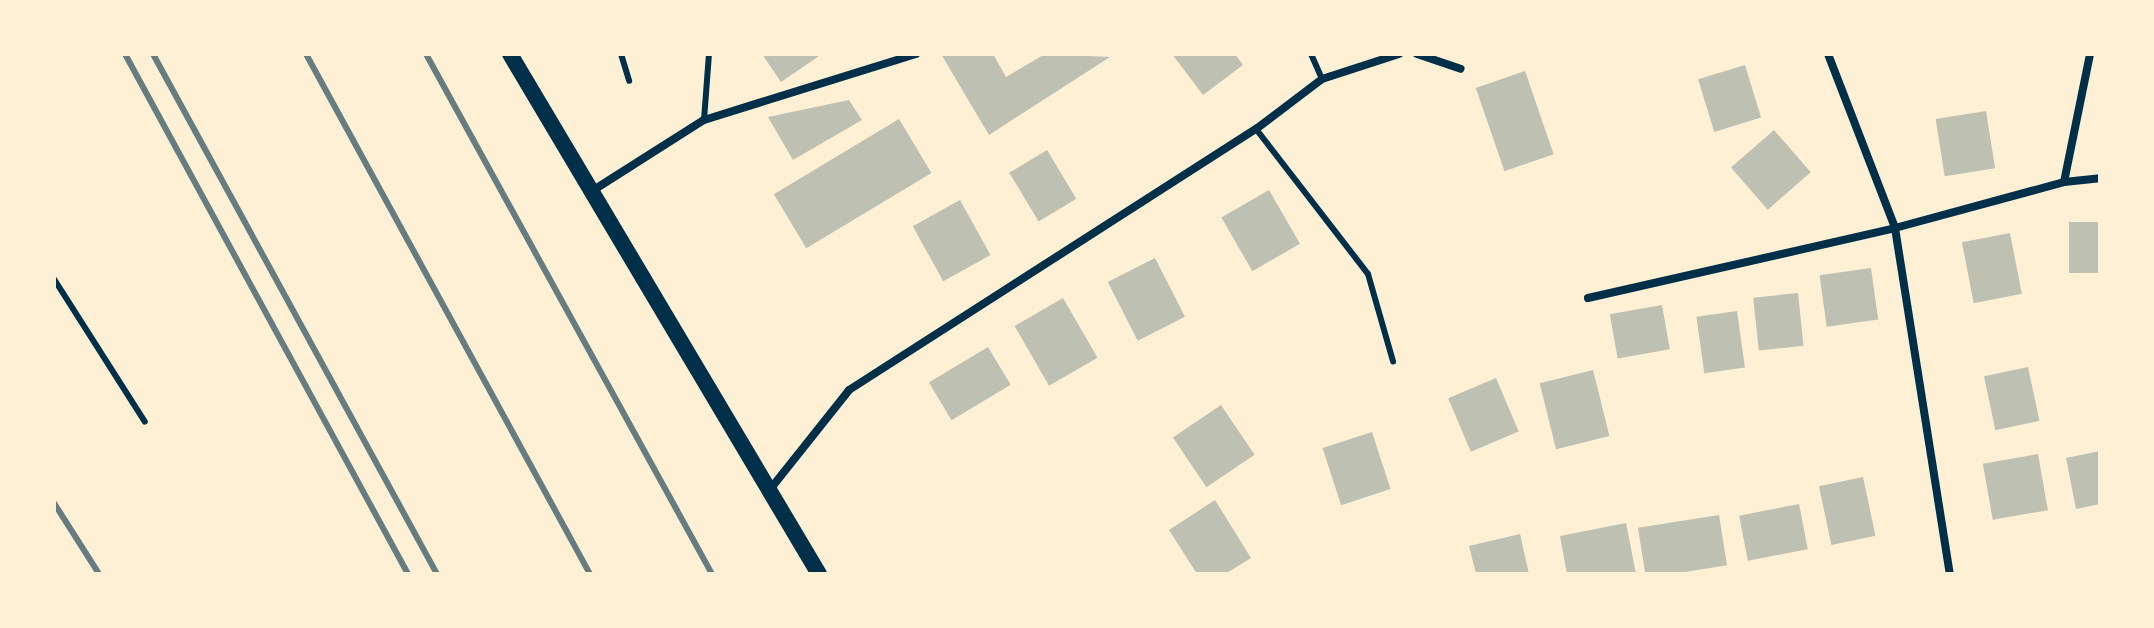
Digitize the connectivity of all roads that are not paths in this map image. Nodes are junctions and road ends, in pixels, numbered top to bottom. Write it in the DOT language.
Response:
graph roads {
  1 [pos="510,54"];
  2 [pos="621,54"];
  3 [pos="709,54"];
  4 [pos="916,54"];
  5 [pos="1311,54"];
  6 [pos="1399,54"];
  7 [pos="1417,54"];
  8 [pos="1828,54"];
  9 [pos="2090,54"];
  10 [pos="1461,69"];
  11 [pos="1322,79"];
  12 [pos="629,81"];
  13 [pos="704,120"];
  14 [pos="1256,129"];
  15 [pos="2100,178"];
  16 [pos="2064,182"];
  17 [pos="589,193"];
  18 [pos="1895,228"];
  19 [pos="54,279"];
  20 [pos="1588,298"];
  21 [pos="1393,361"];
  22 [pos="145,422"];
  23 [pos="768,493"];
  24 [pos="819,574"];
  25 [pos="1950,574"];
  1 -- 17 [label="main road"];
  2 -- 12 [label="lane"];
  3 -- 13 [label="lane"];
  4 -- 13 [label="street"];
  5 -- 11 [label="lane"];
  6 -- 11 [label="street"];
  7 -- 10 [label="street"];
  8 -- 18 [label="street"];
  9 -- 16 [label="street"];
  11 -- 14 [label="street"];
  13 -- 17 [label="street"];
  14 -- 21 [label="lane"];
  14 -- 23 [label="street"];
  15 -- 16 [label="street"];
  16 -- 18 [label="street"];
  17 -- 23 [label="main road"];
  18 -- 20 [label="street"];
  18 -- 25 [label="street"];
  19 -- 22 [label="lane"];
  23 -- 24 [label="main road"];
}
